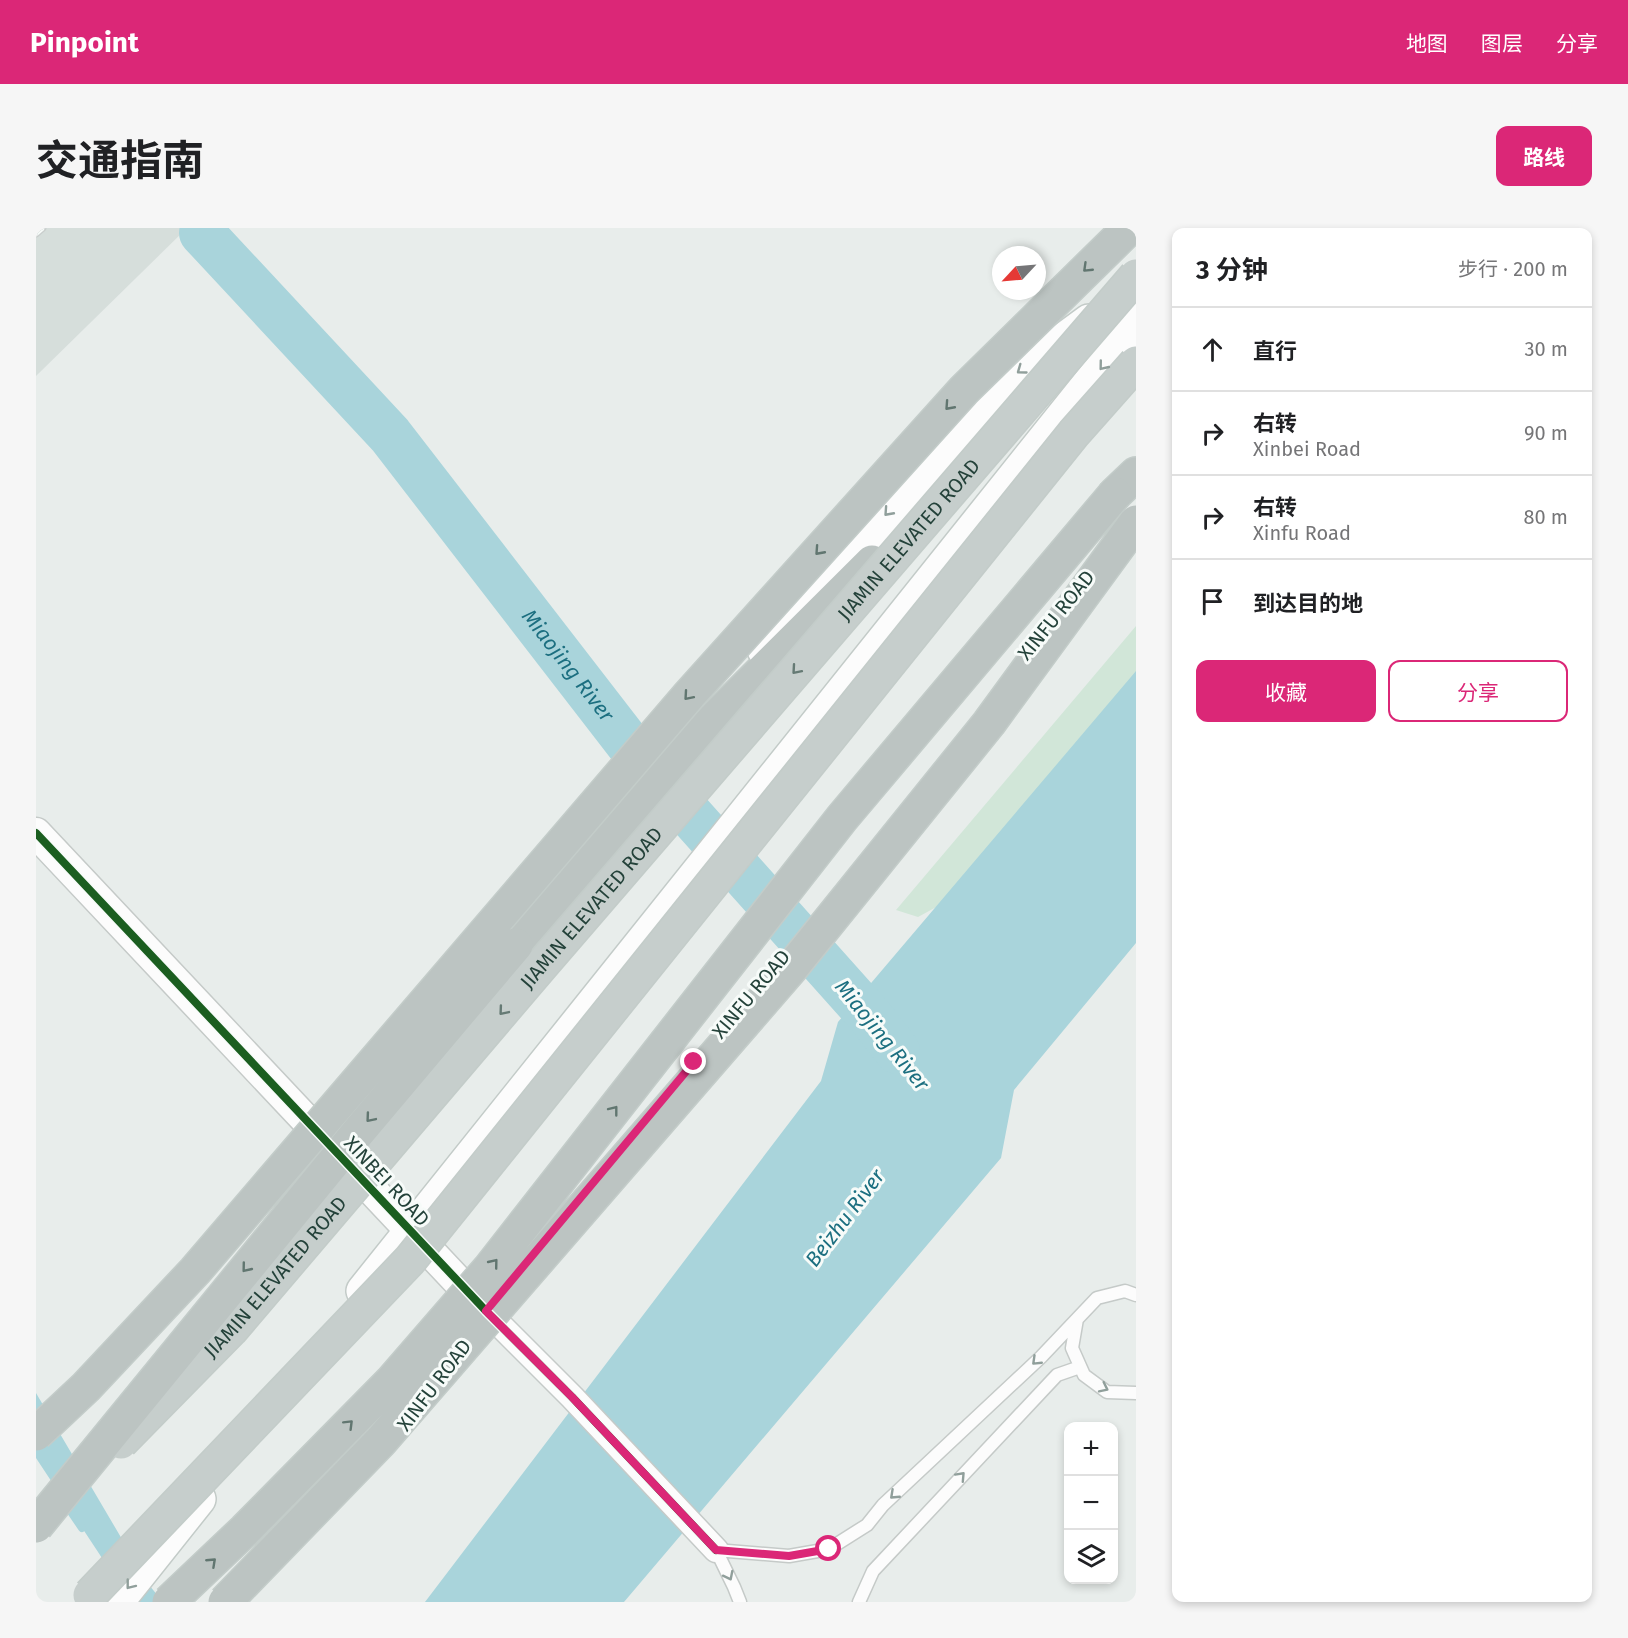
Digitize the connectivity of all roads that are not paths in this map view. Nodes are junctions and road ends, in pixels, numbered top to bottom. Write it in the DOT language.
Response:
graph roads {
  1 [pos="1129,228"];
  2 [pos="1136,276"];
  3 [pos="1133,303"];
  4 [pos="1136,363"];
  5 [pos="1129,494"];
  6 [pos="1136,522"];
  7 [pos="36,833"];
  8 [pos="306,1119"];
  9 [pos="411,1231"];
  10 [pos="1136,1295"];
  11 [pos="486,1311"];
  12 [pos="1077,1320"];
  13 [pos="1080,1367"];
  14 [pos="87,1387"];
  15 [pos="1136,1393"];
  16 [pos="36,1434"];
  17 [pos="381,1441"];
  18 [pos="36,1442"];
  19 [pos="36,1527"];
  20 [pos="714,1549"];
  21 [pos="104,1599"];
  22 [pos="169,1602"];
  23 [pos="225,1602"];
  24 [pos="242,1602"];
  25 [pos="255,1602"];
  26 [pos="740,1602"];
  27 [pos="859,1602"];
  1 -- 14 [label="highway, one-way, bridge"];
  2 -- 19 [label="highway, JIAMIN ELEVATED ROAD, one-way, bridge"];
  3 -- 8 [label="main road, one-way"];
  3 -- 9 [label="main road, one-way"];
  3 -- 19 [label="highway, one-way, bridge"];
  4 -- 21 [label="highway, bridge"];
  5 -- 11 [label="main road, XINFU ROAD"];
  22 -- 5 [label="highway, one-way, bridge"];
  6 -- 17 [label="highway, bridge"];
  7 -- 8 [label="street, XINBEI ROAD"];
  8 -- 9 [label="street, XINBEI ROAD"];
  9 -- 11 [label="street, XINBEI ROAD"];
  9 -- 21 [label="main road, one-way"];
  10 -- 12 [label="lane"];
  11 -- 20 [label="street, XINBEI ROAD"];
  11 -- 24 [label="main road, XINFU ROAD"];
  12 -- 13 [label="lane"];
  12 -- 20 [label="lane, one-way"];
  13 -- 15 [label="lane, one-way"];
  27 -- 13 [label="lane, one-way"];
  14 -- 16 [label="highway, bridge"];
  14 -- 18 [label="highway, bridge"];
  17 -- 23 [label="highway, bridge"];
  17 -- 25 [label="highway, bridge"];
  20 -- 26 [label="lane, one-way"];
}
